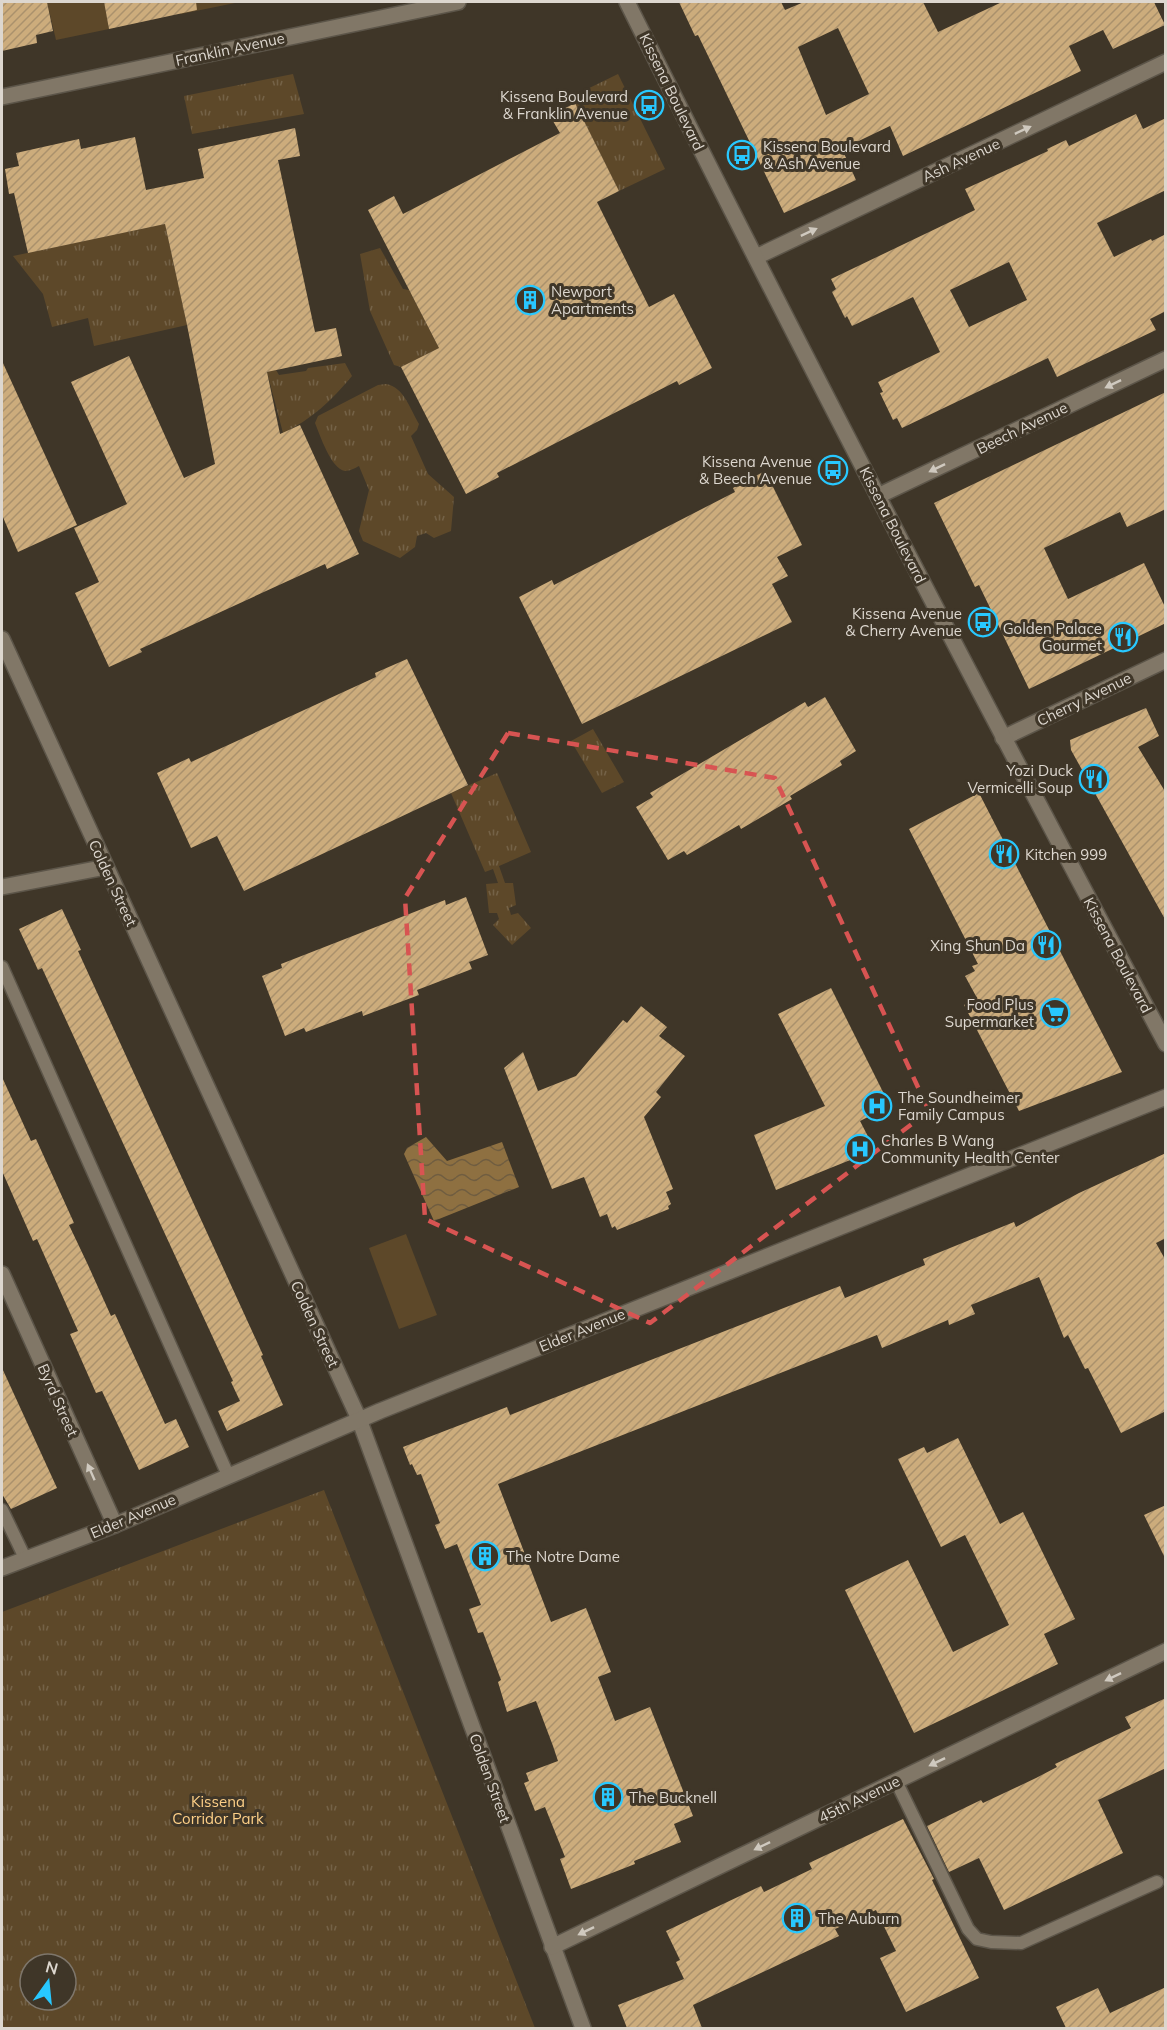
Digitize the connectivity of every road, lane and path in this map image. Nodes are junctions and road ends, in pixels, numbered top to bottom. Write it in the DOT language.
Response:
graph roads {
  1 [pos="458,2"];
  2 [pos="627,2"];
  3 [pos="1166,62"];
  4 [pos="2,97"];
  5 [pos="756,257"];
  6 [pos="1166,359"];
  7 [pos="878,496"];
  8 [pos="2,639"];
  9 [pos="1166,660"];
  10 [pos="1003,738"];
  11 [pos="106,867"];
  12 [pos="2,887"];
  13 [pos="2,967"];
  14 [pos="1166,1044"];
  15 [pos="1166,1097"];
  16 [pos="2,1274"];
  17 [pos="359,1419"];
  18 [pos="228,1475"];
  19 [pos="2,1510"];
  20 [pos="115,1525"];
  21 [pos="25,1558"];
  22 [pos="2,1568"];
  23 [pos="1166,1651"];
  24 [pos="896,1781"];
  25 [pos="1157,1882"];
  26 [pos="552,1947"];
  27 [pos="583,2028"];
  1 -- 4 [label="street, Franklin Avenue"];
  2 -- 5 [label="street, Kissena Boulevard"];
  5 -- 3 [label="street, Ash Avenue, one-way"];
  5 -- 7 [label="street, Kissena Boulevard"];
  6 -- 7 [label="street, Beech Avenue, one-way"];
  7 -- 10 [label="street, Kissena Boulevard"];
  8 -- 11 [label="street, Colden Street"];
  9 -- 10 [label="street, Cherry Avenue"];
  10 -- 14 [label="street, Kissena Boulevard"];
  11 -- 12 [label="street"];
  11 -- 17 [label="street, Colden Street"];
  13 -- 18 [label="lane"];
  15 -- 17 [label="street, Elder Avenue"];
  20 -- 16 [label="street, Byrd Street, one-way"];
  17 -- 18 [label="street, Elder Avenue"];
  17 -- 26 [label="street, Colden Street"];
  18 -- 20 [label="street, Elder Avenue"];
  19 -- 21 [label="lane"];
  20 -- 21 [label="street, Elder Avenue"];
  21 -- 22 [label="street, Elder Avenue"];
  23 -- 24 [label="street, 45th Avenue, one-way"];
  24 -- 25 [label="lane"];
  24 -- 26 [label="street, 45th Avenue, one-way"];
  26 -- 27 [label="street, Colden Street"];
}
